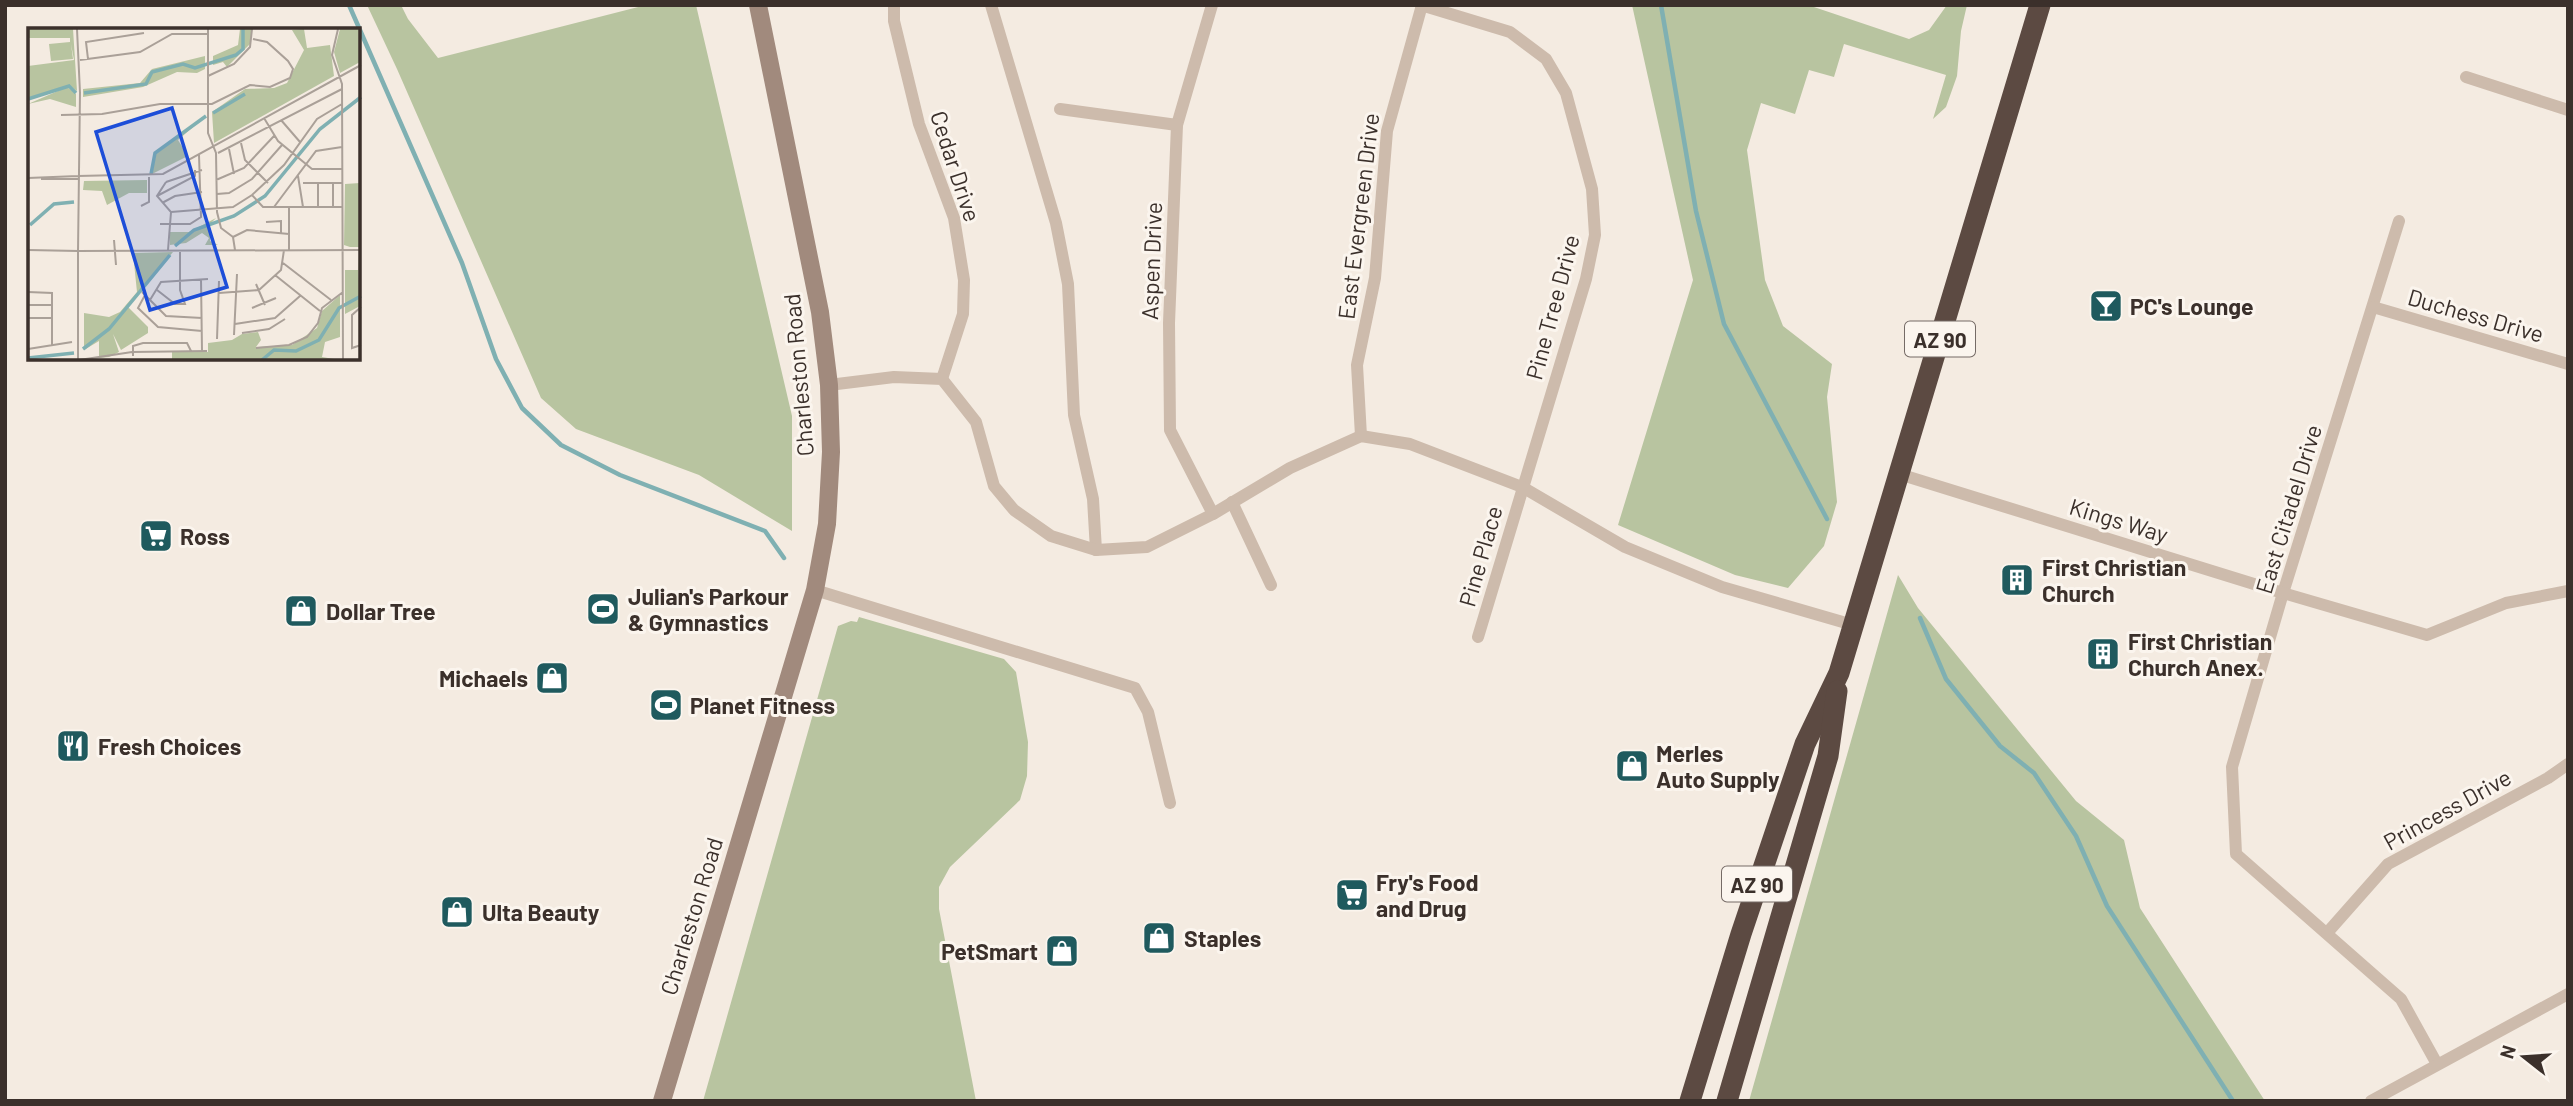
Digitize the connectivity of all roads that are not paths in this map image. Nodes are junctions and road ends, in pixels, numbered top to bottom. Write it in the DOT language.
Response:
graph roads {
  1 [pos="758,5"];
  2 [pos="894,5"];
  3 [pos="991,5"];
  4 [pos="1212,5"];
  5 [pos="1422,5"];
  6 [pos="2040,5"];
  7 [pos="2466,76"];
  8 [pos="1060,109"];
  9 [pos="2568,110"];
  10 [pos="1177,125"];
  11 [pos="2399,221"];
  12 [pos="2373,307"];
  13 [pos="2568,364"];
  14 [pos="942,379"];
  15 [pos="829,385"];
  16 [pos="1361,436"];
  17 [pos="1899,474"];
  18 [pos="1522,487"];
  19 [pos="1232,502"];
  20 [pos="1213,514"];
  21 [pos="1096,550"];
  22 [pos="1271,585"];
  23 [pos="816,590"];
  24 [pos="2568,591"];
  25 [pos="2283,593"];
  26 [pos="1853,625"];
  27 [pos="1478,637"];
  28 [pos="1839,673"];
  29 [pos="2568,764"];
  30 [pos="1170,803"];
  31 [pos="2327,933"];
  32 [pos="2568,993"];
  33 [pos="2437,1064"];
  34 [pos="662,1101"];
  35 [pos="1690,1101"];
  36 [pos="1727,1101"];
  37 [pos="2371,1101"];
  1 -- 15 [label="main road, Charleston Road"];
  2 -- 14 [label="street, Cedar Drive"];
  3 -- 21 [label="street"];
  4 -- 10 [label="street, Aspen Drive"];
  5 -- 16 [label="street, East Evergreen Drive"];
  5 -- 18 [label="street, Pine Tree Drive"];
  6 -- 17 [label="highway, AZ 90"];
  7 -- 9 [label="street"];
  8 -- 10 [label="street"];
  10 -- 20 [label="street, Aspen Drive"];
  11 -- 12 [label="street, East Citadel Drive"];
  12 -- 13 [label="street, Duchess Drive"];
  12 -- 25 [label="street, East Citadel Drive"];
  14 -- 15 [label="street"];
  14 -- 21 [label="street"];
  15 -- 23 [label="main road, Charleston Road"];
  16 -- 18 [label="street"];
  16 -- 19 [label="street"];
  17 -- 25 [label="street, Kings Way"];
  17 -- 26 [label="highway, AZ 90"];
  18 -- 26 [label="street"];
  18 -- 27 [label="street, Pine Place"];
  19 -- 20 [label="street"];
  19 -- 22 [label="street"];
  20 -- 21 [label="street"];
  23 -- 30 [label="street"];
  23 -- 34 [label="main road, Charleston Road"];
  24 -- 25 [label="street, Kings Way"];
  25 -- 31 [label="street, East Citadel Drive"];
  26 -- 28 [label="highway, AZ 90"];
  28 -- 35 [label="highway, AZ 90"];
  28 -- 36 [label="highway, AZ 90"];
  29 -- 31 [label="street, Princess Drive"];
  31 -- 33 [label="street, East Citadel Drive"];
  32 -- 33 [label="street"];
  33 -- 37 [label="street"];
}
